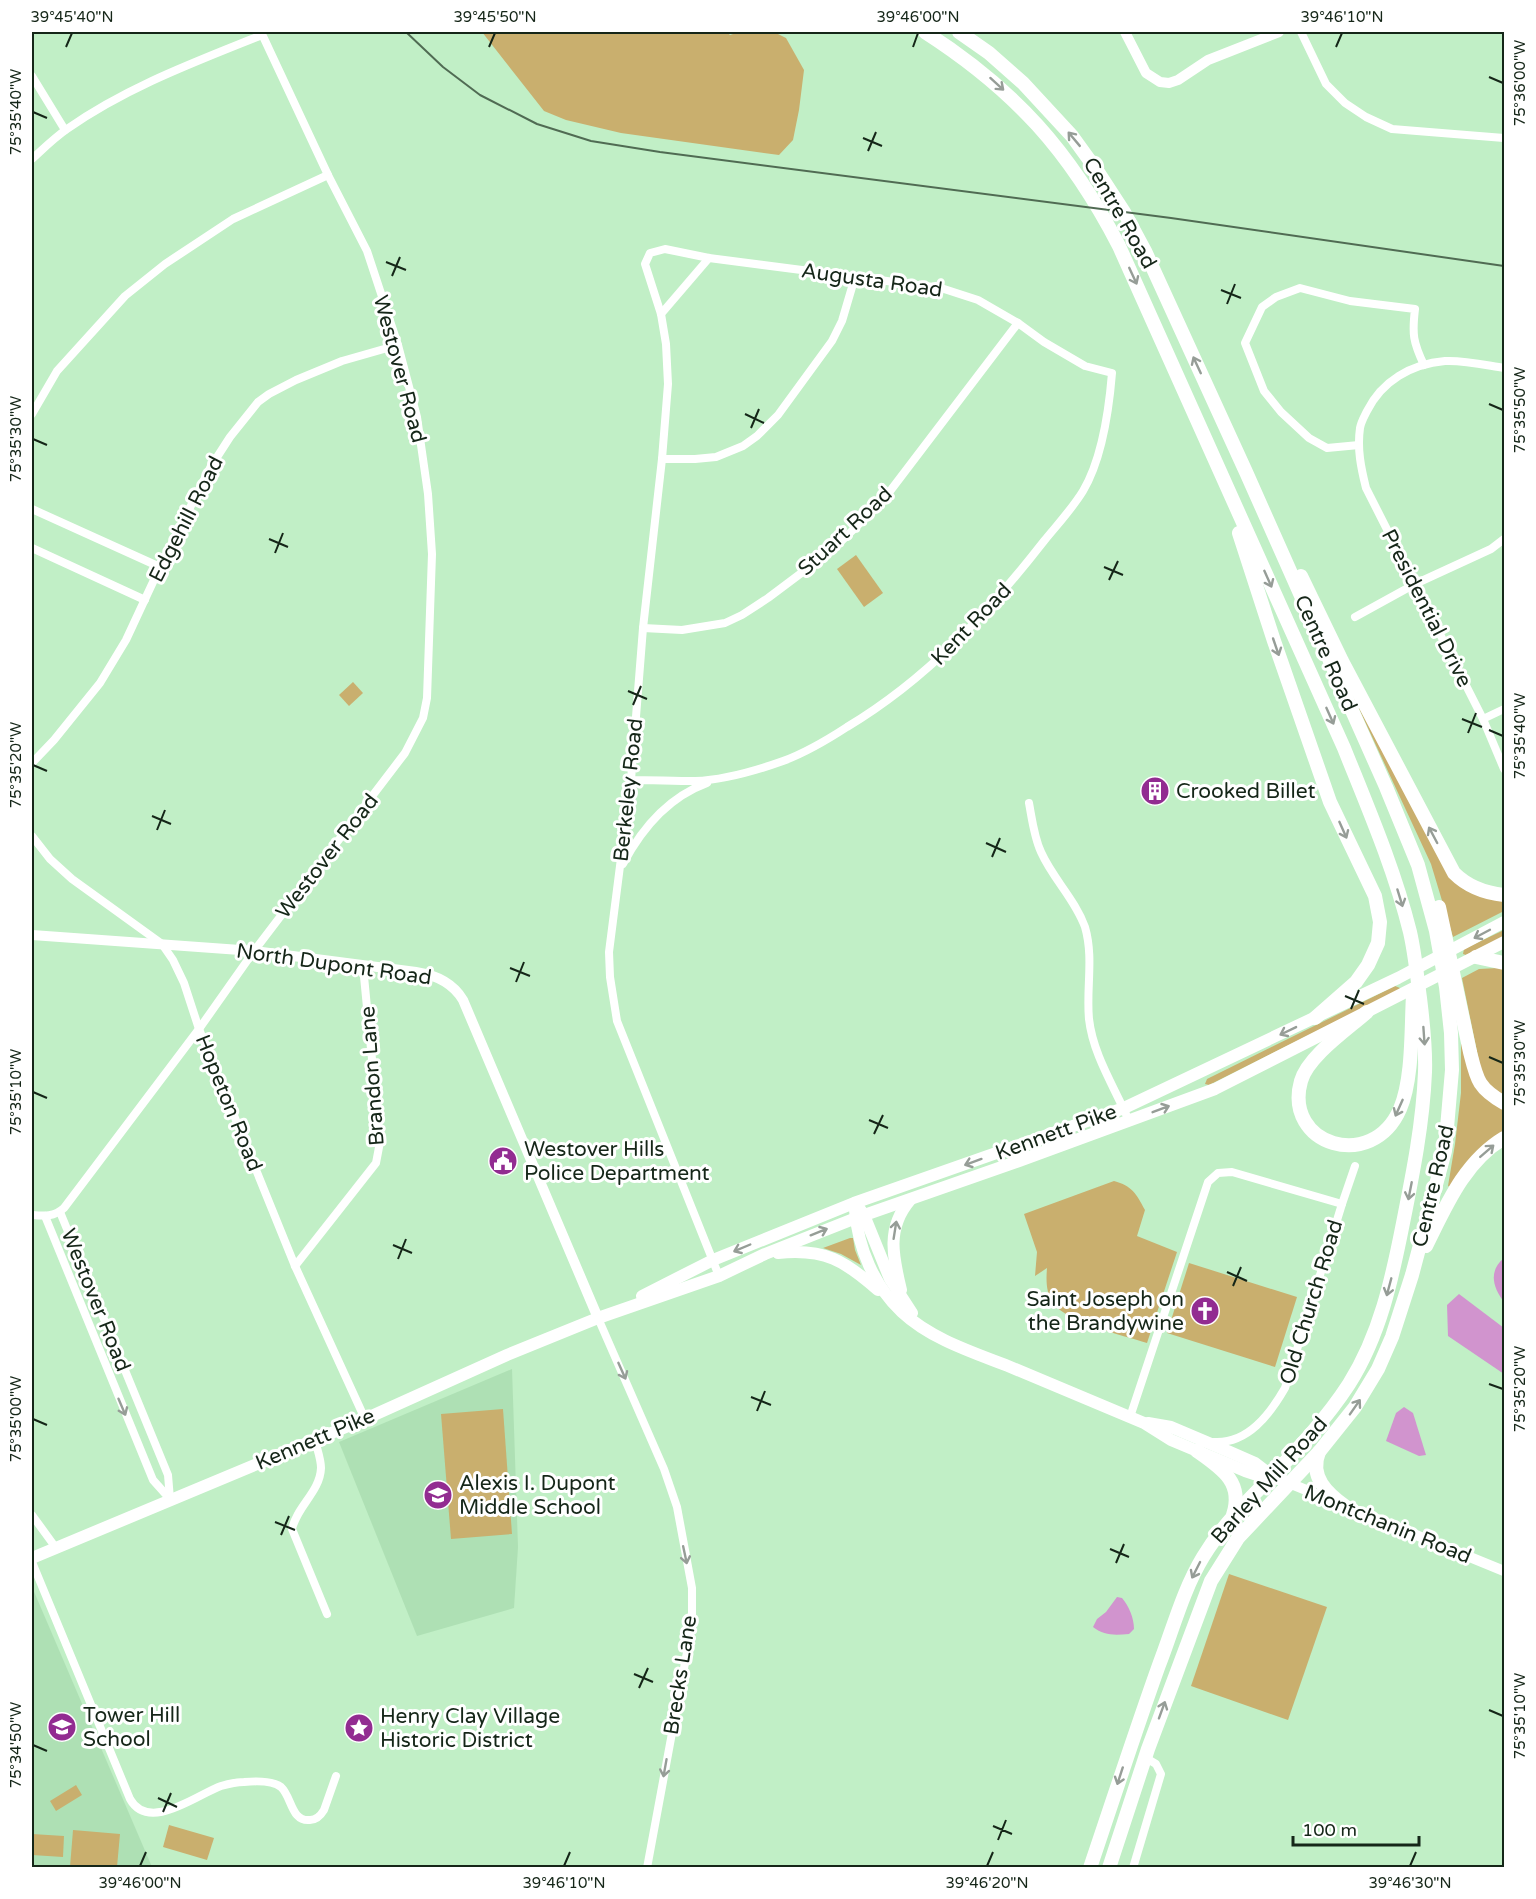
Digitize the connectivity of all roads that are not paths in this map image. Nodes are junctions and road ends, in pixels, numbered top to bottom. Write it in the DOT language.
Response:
graph roads {
  1 [pos="925,32"];
  2 [pos="959,32"];
  3 [pos="1125,32"];
  4 [pos="1279,32"];
  5 [pos="1301,32"];
  6 [pos="262,33"];
  7 [pos="32,76"];
  8 [pos="65,130"];
  9 [pos="1504,138"];
  10 [pos="32,159"];
  11 [pos="328,175"];
  12 [pos="650,253"];
  13 [pos="709,258"];
  14 [pos="855,277"];
  15 [pos="661,314"];
  16 [pos="1018,323"];
  17 [pos="398,345"];
  18 [pos="1424,365"];
  19 [pos="1504,368"];
  20 [pos="1112,373"];
  21 [pos="32,414"];
  22 [pos="1222,418"];
  23 [pos="1359,445"];
  24 [pos="662,459"];
  25 [pos="1218,468"];
  26 [pos="32,509"];
  27 [pos="1504,539"];
  28 [pos="32,548"];
  29 [pos="160,567"];
  30 [pos="1415,584"];
  31 [pos="145,600"];
  32 [pos="1355,616"];
  33 [pos="643,628"];
  34 [pos="1504,709"];
  35 [pos="1483,719"];
  36 [pos="32,763"];
  37 [pos="1504,769"];
  38 [pos="723,777"];
  39 [pos="631,780"];
  40 [pos="1386,787"];
  41 [pos="1029,803"];
  42 [pos="32,836"];
  43 [pos="620,868"];
  44 [pos="1504,895"];
  45 [pos="1504,922"];
  46 [pos="32,935"];
  47 [pos="1504,942"];
  48 [pos="162,944"];
  49 [pos="254,951"];
  50 [pos="1471,959"];
  51 [pos="1415,961"];
  52 [pos="1504,963"];
  53 [pos="363,966"];
  54 [pos="1367,1012"];
  55 [pos="1315,1018"];
  56 [pos="199,1029"];
  57 [pos="1504,1103"];
  58 [pos="1124,1108"];
  59 [pos="1129,1121"];
  60 [pos="1504,1138"];
  61 [pos="1355,1166"];
  62 [pos="910,1200"];
  63 [pos="854,1203"];
  64 [pos="1342,1204"];
  65 [pos="60,1212"];
  66 [pos="32,1215"];
  67 [pos="45,1216"];
  68 [pos="860,1216"];
  69 [pos="1402,1230"];
  70 [pos="765,1254"];
  71 [pos="713,1260"];
  72 [pos="295,1266"];
  73 [pos="1412,1275"];
  74 [pos="719,1276"];
  75 [pos="901,1306"];
  76 [pos="598,1318"];
  77 [pos="1385,1353"];
  78 [pos="1131,1417"];
  79 [pos="365,1419"];
  80 [pos="315,1440"];
  81 [pos="1196,1444"];
  82 [pos="1319,1452"];
  83 [pos="1272,1476"];
  84 [pos="1289,1483"];
  85 [pos="170,1499"];
  86 [pos="1346,1507"];
  87 [pos="32,1515"];
  88 [pos="1232,1516"];
  89 [pos="56,1548"];
  90 [pos="32,1560"];
  91 [pos="1504,1571"];
  92 [pos="327,1614"];
  93 [pos="1168,1641"];
  94 [pos="1146,1758"];
  95 [pos="336,1776"];
  96 [pos="647,1868"];
  97 [pos="1090,1868"];
  98 [pos="1109,1868"];
  99 [pos="1133,1868"];
  1 -- 25 [label="highway, Centre Road, one-way"];
  22 -- 2 [label="highway, Centre Road, one-way"];
  3 -- 4 [label="main road"];
  5 -- 9 [label="street"];
  6 -- 8 [label="street"];
  6 -- 11 [label="street, Westover Road"];
  7 -- 8 [label="street"];
  8 -- 10 [label="street"];
  11 -- 17 [label="street, Westover Road"];
  11 -- 21 [label="street"];
  12 -- 13 [label="street, Augusta Road"];
  12 -- 15 [label="street, Berkeley Road"];
  13 -- 14 [label="street, Augusta Road"];
  13 -- 15 [label="street"];
  14 -- 16 [label="street, Augusta Road"];
  14 -- 24 [label="street"];
  15 -- 24 [label="street, Berkeley Road"];
  16 -- 20 [label="street, Augusta Road"];
  16 -- 33 [label="street, Stuart Road"];
  17 -- 29 [label="street, Edgehill Road"];
  17 -- 49 [label="street, Westover Road"];
  18 -- 19 [label="street, Presidential Drive"];
  18 -- 23 [label="street, Presidential Drive"];
  18 -- 23 [label="street"];
  20 -- 38 [label="street, Kent Road"];
  22 -- 40 [label="highway, Centre Road"];
  44 -- 22 [label="highway, one-way"];
  23 -- 30 [label="street, Presidential Drive"];
  24 -- 33 [label="street, Berkeley Road"];
  25 -- 51 [label="highway, Centre Road, one-way"];
  25 -- 55 [label="highway, one-way"];
  26 -- 29 [label="street"];
  27 -- 30 [label="street"];
  28 -- 31 [label="street"];
  29 -- 31 [label="street, Edgehill Road"];
  30 -- 32 [label="street"];
  30 -- 35 [label="street, Presidential Drive"];
  31 -- 36 [label="street, Edgehill Road"];
  33 -- 39 [label="street, Berkeley Road"];
  34 -- 35 [label="street"];
  35 -- 37 [label="street, Presidential Drive"];
  38 -- 39 [label="street, Kent Road"];
  38 -- 43 [label="street, Kent Road"];
  39 -- 43 [label="street, Berkeley Road"];
  40 -- 57 [label="highway"];
  40 -- 73 [label="highway, Centre Road"];
  41 -- 58 [label="street"];
  42 -- 48 [label="street, Hopeton Road"];
  43 -- 71 [label="street, Berkeley Road"];
  45 -- 55 [label="main road, Kennett Pike, one-way"];
  46 -- 48 [label="main road, North Dupont Road"];
  47 -- 50 [label="main road, Kennett Pike"];
  48 -- 49 [label="main road, North Dupont Road"];
  48 -- 56 [label="street, Hopeton Road"];
  49 -- 53 [label="main road, North Dupont Road"];
  49 -- 56 [label="street, Westover Road"];
  50 -- 52 [label="highway"];
  50 -- 54 [label="main road, Kennett Pike"];
  51 -- 54 [label="highway, one-way"];
  51 -- 69 [label="highway, Centre Road, one-way"];
  53 -- 72 [label="street, Brandon Lane"];
  53 -- 76 [label="main road, North Dupont Road"];
  59 -- 54 [label="main road, Kennett Pike, one-way"];
  55 -- 58 [label="main road, Kennett Pike, one-way"];
  56 -- 65 [label="street, Westover Road"];
  56 -- 72 [label="street, Hopeton Road"];
  58 -- 59 [label="street"];
  58 -- 63 [label="main road, Kennett Pike, one-way"];
  59 -- 62 [label="main road, Kennett Pike"];
  73 -- 60 [label="highway, one-way"];
  61 -- 64 [label="street"];
  62 -- 68 [label="main road, Kennett Pike"];
  75 -- 62 [label="main road, one-way"];
  63 -- 68 [label="main road, Montchanin Road"];
  63 -- 71 [label="main road, Kennett Pike, one-way"];
  64 -- 78 [label="street, Old Church Road"];
  64 -- 81 [label="street, Old Church Road"];
  65 -- 67 [label="street"];
  65 -- 85 [label="street, Westover Road"];
  66 -- 67 [label="street"];
  67 -- 85 [label="street, Westover Road, one-way"];
  70 -- 68 [label="main road, Kennett Pike, one-way"];
  68 -- 75 [label="main road, Montchanin Road"];
  69 -- 83 [label="highway, Barley Mill Road, one-way"];
  70 -- 74 [label="main road, Kennett Pike"];
  70 -- 75 [label="main road"];
  71 -- 74 [label="street, Berkeley Road"];
  71 -- 76 [label="main road, Kennett Pike"];
  72 -- 79 [label="street, Hopeton Road"];
  73 -- 77 [label="highway, Centre Road"];
  74 -- 76 [label="main road, Kennett Pike"];
  75 -- 78 [label="main road, Montchanin Road"];
  76 -- 79 [label="main road, Kennett Pike"];
  76 -- 96 [label="street, Brecks Lane, one-way"];
  82 -- 77 [label="highway, Barley Mill Road, one-way"];
  78 -- 81 [label="main road, Montchanin Road"];
  79 -- 80 [label="main road, Kennett Pike"];
  80 -- 85 [label="main road, Kennett Pike"];
  80 -- 92 [label="street"];
  81 -- 83 [label="main road, Montchanin Road"];
  81 -- 88 [label="highway"];
  82 -- 84 [label="highway, Barley Mill Road"];
  82 -- 86 [label="highway"];
  83 -- 84 [label="main road, Montchanin Road"];
  83 -- 88 [label="highway, Barley Mill Road"];
  84 -- 86 [label="main road, Montchanin Road"];
  94 -- 84 [label="highway, Barley Mill Road, one-way"];
  85 -- 89 [label="main road, Kennett Pike"];
  86 -- 91 [label="main road, Montchanin Road"];
  87 -- 89 [label="street"];
  88 -- 93 [label="highway, Barley Mill Road, one-way"];
  89 -- 90 [label="main road, Kennett Pike"];
  90 -- 95 [label="street"];
  93 -- 94 [label="highway"];
  93 -- 97 [label="highway, Barley Mill Road, one-way"];
  94 -- 98 [label="highway, Barley Mill Road"];
  94 -- 99 [label="street"];
}
